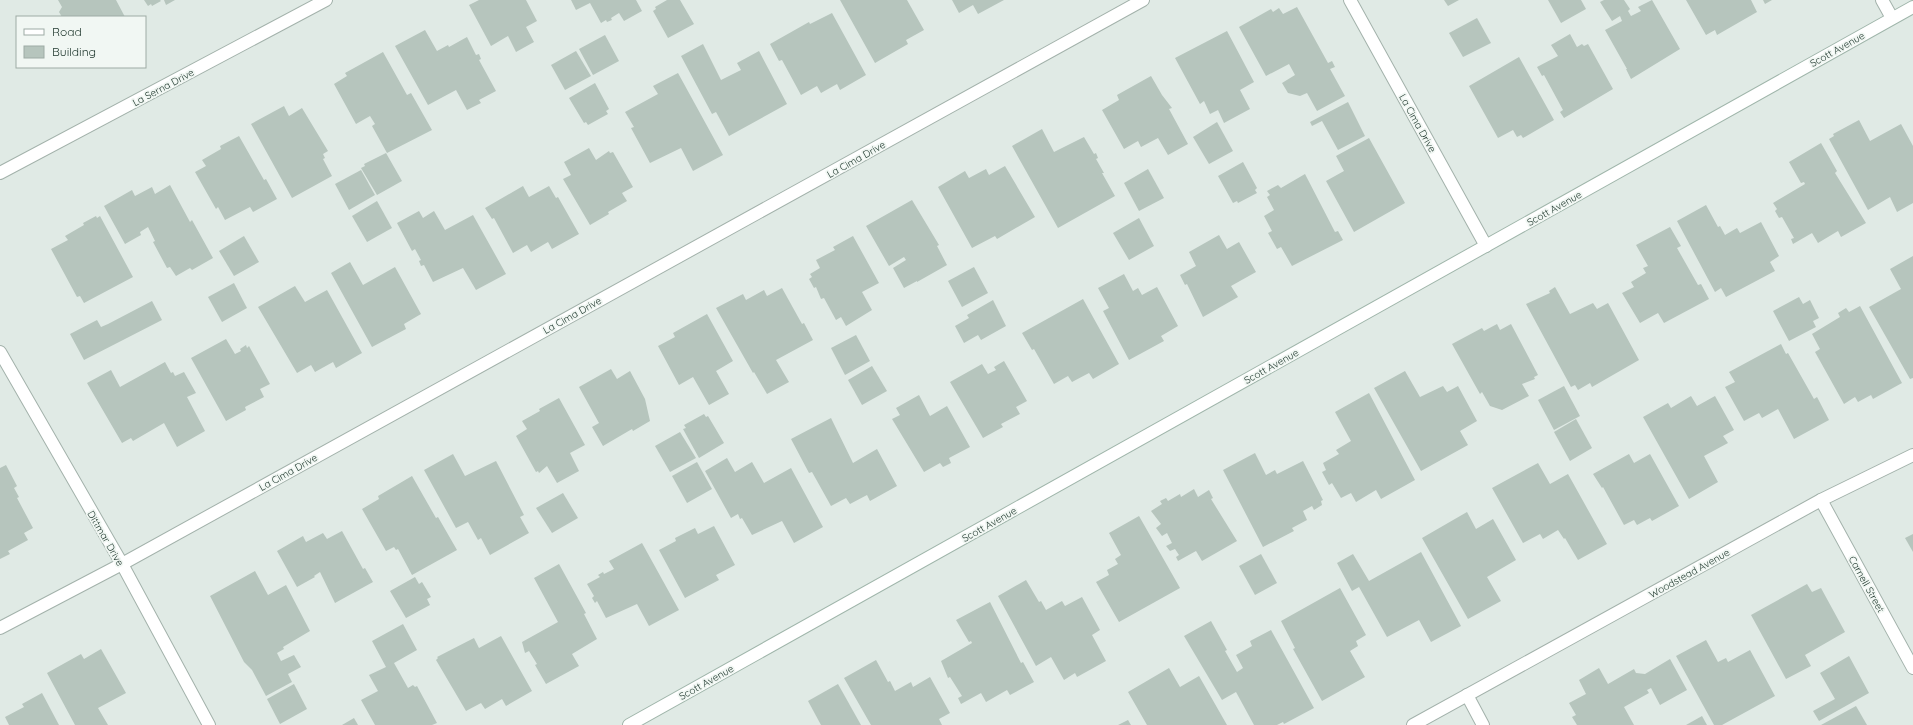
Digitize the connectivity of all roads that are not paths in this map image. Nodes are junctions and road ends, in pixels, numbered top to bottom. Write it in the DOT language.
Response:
graph roads {
  1 [pos="326,0"];
  2 [pos="1143,0"];
  3 [pos="1350,0"];
  4 [pos="1882,0"];
  5 [pos="1913,7"];
  6 [pos="1892,18"];
  7 [pos="0,173"];
  8 [pos="1486,246"];
  9 [pos="0,352"];
  10 [pos="1913,455"];
  11 [pos="1821,500"];
  12 [pos="122,564"];
  13 [pos="0,628"];
  14 [pos="1913,668"];
  15 [pos="1467,696"];
  16 [pos="209,725"];
  17 [pos="630,725"];
  18 [pos="1413,725"];
  19 [pos="1483,725"];
  1 -- 7 [label="street, La Serna Drive"];
  2 -- 12 [label="street, La Cima Drive"];
  3 -- 8 [label="street, La Cima Drive"];
  4 -- 6 [label="street"];
  5 -- 6 [label="street, Scott Avenue"];
  6 -- 8 [label="street, Scott Avenue"];
  8 -- 17 [label="street, Scott Avenue"];
  9 -- 12 [label="street, Dittmar Drive"];
  10 -- 11 [label="street, Woodstead Avenue"];
  11 -- 14 [label="street, Carnell Street"];
  11 -- 15 [label="street, Woodstead Avenue"];
  12 -- 13 [label="street, La Cima Drive"];
  12 -- 16 [label="street, Dittmar Drive"];
  15 -- 18 [label="street, Woodstead Avenue"];
  15 -- 19 [label="street"];
}
